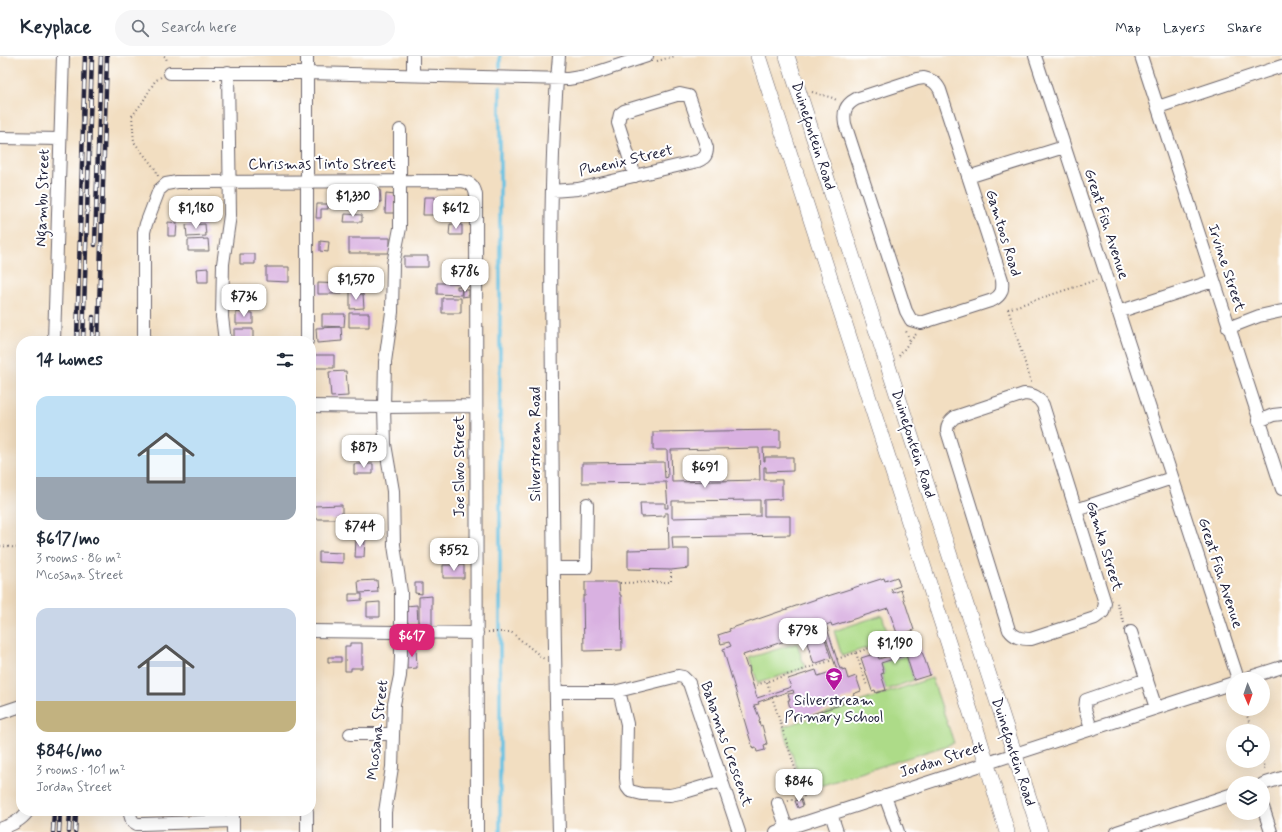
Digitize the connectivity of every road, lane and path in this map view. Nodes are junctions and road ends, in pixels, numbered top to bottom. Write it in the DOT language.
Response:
graph roads {
  1 [pos="63,56"];
  2 [pos="307,56"];
  3 [pos="413,56"];
  4 [pos="558,56"];
  5 [pos="647,56"];
  6 [pos="758,56"];
  7 [pos="787,56"];
  8 [pos="1035,56"];
  9 [pos="1141,56"];
  10 [pos="1282,66"];
  11 [pos="228,72"];
  12 [pos="170,73"];
  13 [pos="307,73"];
  14 [pos="413,75"];
  15 [pos="556,79"];
  16 [pos="812,92"];
  17 [pos="839,102"];
  18 [pos="1158,107"];
  19 [pos="400,130"];
  20 [pos="0,138"];
  21 [pos="60,139"];
  22 [pos="1064,146"];
  23 [pos="635,176"];
  24 [pos="968,177"];
  25 [pos="230,181"];
  26 [pos="307,181"];
  27 [pos="400,181"];
  28 [pos="162,187"];
  29 [pos="552,191"];
  30 [pos="476,195"];
  31 [pos="1101,278"];
  32 [pos="1213,281"];
  33 [pos="1282,311"];
  34 [pos="1118,312"];
  35 [pos="906,328"];
  36 [pos="1228,328"];
  37 [pos="922,329"];
  38 [pos="54,336"];
  39 [pos="144,336"];
  40 [pos="224,336"];
  41 [pos="307,336"];
  42 [pos="910,341"];
  43 [pos="898,357"];
  44 [pos="1033,387"];
  45 [pos="316,406"];
  46 [pos="476,406"];
  47 [pos="384,407"];
  48 [pos="1282,414"];
  49 [pos="1259,421"];
  50 [pos="1172,478"];
  51 [pos="1282,489"];
  52 [pos="587,504"];
  53 [pos="1076,510"];
  54 [pos="0,546"];
  55 [pos="16,548"];
  56 [pos="554,568"];
  57 [pos="671,570"];
  58 [pos="620,583"];
  59 [pos="1113,599"];
  60 [pos="1128,629"];
  61 [pos="316,631"];
  62 [pos="495,631"];
  63 [pos="402,632"];
  64 [pos="476,633"];
  65 [pos="911,634"];
  66 [pos="856,653"];
  67 [pos="837,659"];
  68 [pos="549,660"];
  69 [pos="833,660"];
  70 [pos="1282,667"];
  71 [pos="1236,672"];
  72 [pos="1266,672"];
  73 [pos="1147,679"];
  74 [pos="766,681"];
  75 [pos="1226,685"];
  76 [pos="753,686"];
  77 [pos="867,686"];
  78 [pos="619,691"];
  79 [pos="556,692"];
  80 [pos="16,708"];
  81 [pos="1156,708"];
  82 [pos="0,713"];
  83 [pos="1091,729"];
  84 [pos="350,734"];
  85 [pos="392,734"];
  86 [pos="1014,754"];
  87 [pos="987,763"];
  88 [pos="1282,778"];
  89 [pos="1270,779"];
  90 [pos="722,781"];
  91 [pos="885,796"];
  92 [pos="1226,796"];
  93 [pos="778,804"];
  94 [pos="831,814"];
  95 [pos="24,816"];
  96 [pos="130,816"];
  97 [pos="306,816"];
  98 [pos="1267,820"];
  99 [pos="233,821"];
  100 [pos="0,829"];
  101 [pos="781,830"];
  102 [pos="306,832"];
  103 [pos="385,832"];
  104 [pos="477,832"];
  105 [pos="559,832"];
  106 [pos="739,832"];
  107 [pos="836,832"];
  108 [pos="898,832"];
  109 [pos="1008,832"];
  110 [pos="1040,832"];
  111 [pos="1117,832"];
  112 [pos="1271,832"];
  1 -- 21 [label="street, Ngambu Street"];
  2 -- 13 [label="street"];
  3 -- 14 [label="street"];
  4 -- 15 [label="street, Silverstream Road"];
  5 -- 15 [label="street"];
  6 -- 87 [label="main road, Duinefontein Road"];
  7 -- 86 [label="main road, Duinefontein Road"];
  8 -- 22 [label="street, Great Fish Avenue"];
  9 -- 18 [label="street, Irvine Street"];
  10 -- 18 [label="street"];
  11 -- 12 [label="street"];
  11 -- 13 [label="street"];
  11 -- 25 [label="street"];
  12 -- 28 [label="path"];
  13 -- 14 [label="street"];
  13 -- 26 [label="street"];
  14 -- 15 [label="street"];
  15 -- 29 [label="street, Silverstream Road"];
  16 -- 17 [label="path"];
  18 -- 32 [label="street, Irvine Street"];
  19 -- 27 [label="street, Mcosana Street"];
  20 -- 21 [label="street"];
  21 -- 38 [label="street, Ngambu Street"];
  22 -- 24 [label="street"];
  22 -- 34 [label="street, Great Fish Avenue"];
  23 -- 23 [label="street, Phoenix Street"];
  23 -- 29 [label="street, Phoenix Street"];
  24 -- 24 [label="street, Gamtoos Road"];
  25 -- 26 [label="street, Chrismas Tinto Street"];
  25 -- 28 [label="street, Chrismas Tinto Street"];
  25 -- 40 [label="street"];
  26 -- 27 [label="street, Chrismas Tinto Street"];
  26 -- 41 [label="street"];
  27 -- 30 [label="street, Chrismas Tinto Street"];
  27 -- 47 [label="street, Mcosana Street"];
  28 -- 39 [label="street"];
  29 -- 56 [label="street, Silverstream Road"];
  30 -- 46 [label="street, Joe Slovo Street"];
  31 -- 44 [label="path"];
  32 -- 34 [label="street"];
  32 -- 36 [label="street, Irvine Street"];
  33 -- 36 [label="street"];
  34 -- 50 [label="street, Great Fish Avenue"];
  35 -- 42 [label="path"];
  36 -- 49 [label="street, Irvine Street"];
  37 -- 42 [label="path"];
  42 -- 43 [label="path"];
  45 -- 47 [label="street"];
  46 -- 47 [label="street"];
  46 -- 64 [label="street, Joe Slovo Street"];
  47 -- 63 [label="street, Mcosana Street"];
  48 -- 49 [label="street"];
  49 -- 51 [label="street, Irvine Street"];
  50 -- 53 [label="street"];
  50 -- 71 [label="street, Great Fish Avenue"];
  52 -- 56 [label="street"];
  53 -- 53 [label="street, Gamka Street"];
  54 -- 55 [label="path"];
  56 -- 79 [label="street, Silverstream Road"];
  57 -- 58 [label="path"];
  59 -- 60 [label="path"];
  60 -- 73 [label="street"];
  61 -- 63 [label="street"];
  62 -- 68 [label="path"];
  63 -- 64 [label="street"];
  63 -- 85 [label="street, Mcosana Street"];
  64 -- 104 [label="street, Joe Slovo Street"];
  65 -- 66 [label="path"];
  66 -- 67 [label="path"];
  66 -- 77 [label="path"];
  69 -- 74 [label="path"];
  70 -- 72 [label="street"];
  73 -- 81 [label="street"];
  73 -- 83 [label="street"];
  74 -- 76 [label="path"];
  74 -- 93 [label="path"];
  75 -- 81 [label="street, Jordan Street"];
  78 -- 79 [label="street, Bahamas Crescent"];
  78 -- 90 [label="street, Bahamas Crescent"];
  78 -- 90 [label="street"];
  79 -- 105 [label="street, Silverstream Road"];
  80 -- 82 [label="street"];
  81 -- 83 [label="street, Jordan Street"];
  83 -- 86 [label="street, Jordan Street"];
  84 -- 85 [label="street"];
  85 -- 103 [label="street, Mcosana Street"];
  86 -- 87 [label="street, Jordan Street"];
  86 -- 110 [label="main road, Duinefontein Road"];
  87 -- 91 [label="street, Jordan Street"];
  87 -- 109 [label="main road, Duinefontein Road"];
  88 -- 89 [label="street"];
  90 -- 106 [label="street, Bahamas Crescent"];
  91 -- 94 [label="street, Jordan Street"];
  91 -- 108 [label="street"];
  92 -- 111 [label="street"];
  93 -- 101 [label="street"];
  94 -- 101 [label="street, Jordan Street"];
  94 -- 107 [label="street"];
  95 -- 100 [label="street"];
  96 -- 99 [label="street"];
  97 -- 102 [label="street"];
  98 -- 112 [label="street"];
}
